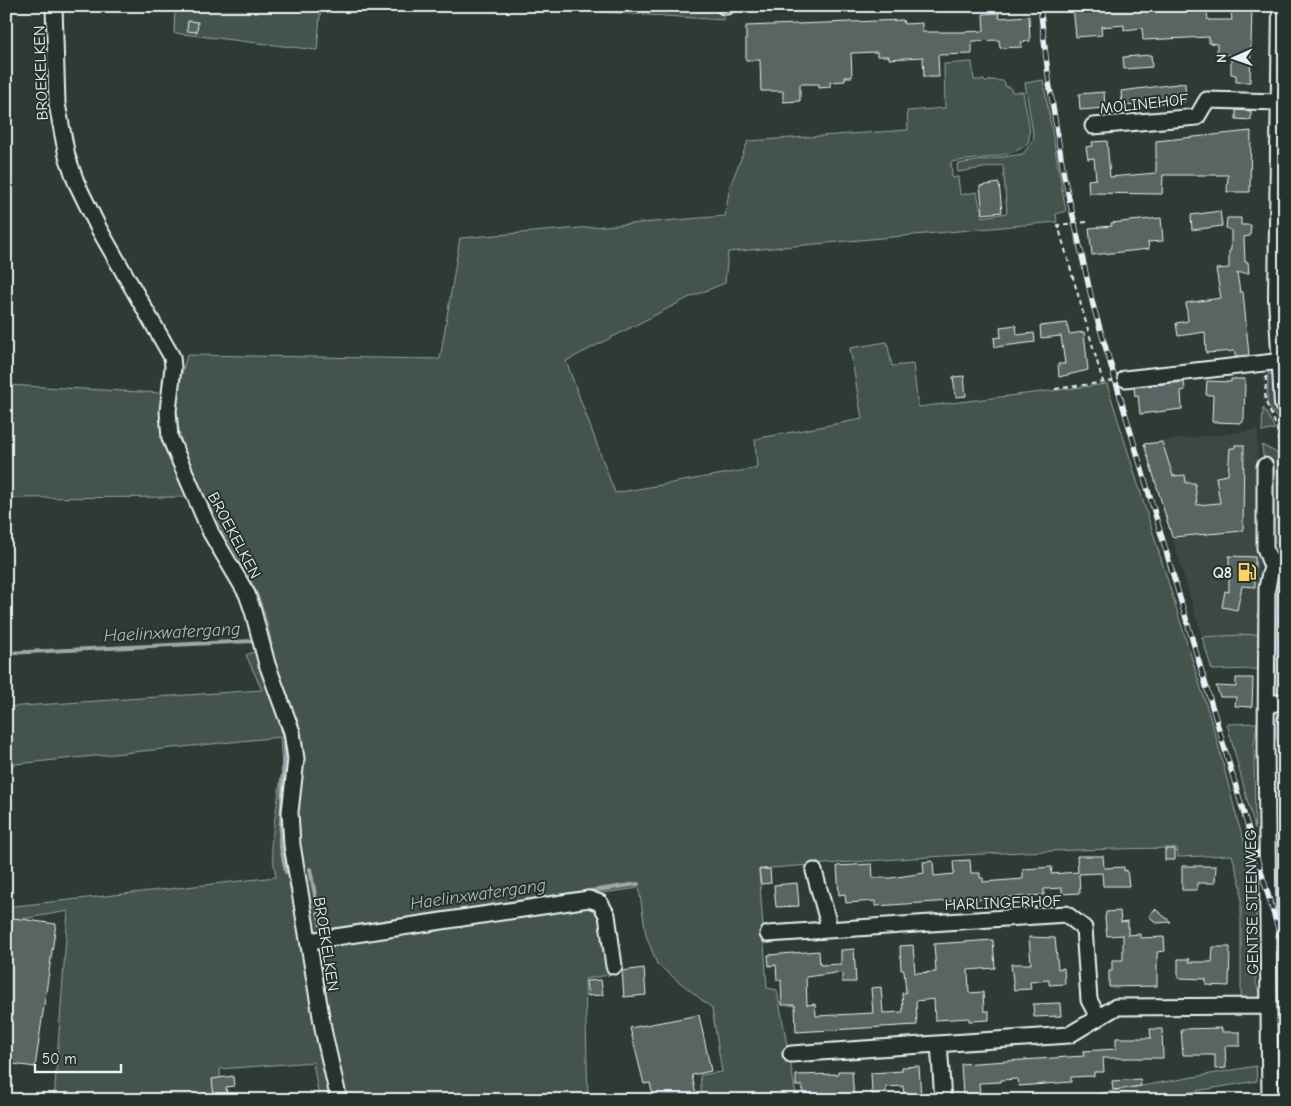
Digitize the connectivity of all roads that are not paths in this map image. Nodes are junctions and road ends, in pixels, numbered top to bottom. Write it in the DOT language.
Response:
graph roads {
  1 [pos="54,6"];
  2 [pos="1282,6"];
  3 [pos="1281,102"];
  4 [pos="1093,126"];
  5 [pos="1282,361"];
  6 [pos="1125,379"];
  7 [pos="1285,404"];
  8 [pos="1265,466"];
  9 [pos="1278,564"];
  10 [pos="1285,702"];
  11 [pos="1267,704"];
  12 [pos="814,870"];
  13 [pos="828,930"];
  14 [pos="768,934"];
  15 [pos="309,941"];
  16 [pos="614,966"];
  17 [pos="1269,1006"];
  18 [pos="1098,1017"];
  19 [pos="939,1044"];
  20 [pos="791,1054"];
  21 [pos="339,1100"];
  22 [pos="943,1100"];
  23 [pos="1270,1100"];
  1 -- 15 [label="street, BROEKELKEN"];
  2 -- 3 [label="main road"];
  3 -- 4 [label="street, MOLINEHOF"];
  3 -- 5 [label="main road"];
  5 -- 6 [label="street"];
  5 -- 7 [label="main road"];
  8 -- 9 [label="street, GENTSE STEENWEG"];
  9 -- 11 [label="street, GENTSE STEENWEG"];
  10 -- 11 [label="street"];
  11 -- 17 [label="street, GENTSE STEENWEG"];
  12 -- 13 [label="street"];
  13 -- 14 [label="street, HARLINGERHOF"];
  13 -- 18 [label="street, HARLINGERHOF"];
  15 -- 16 [label="street"];
  15 -- 21 [label="street, BROEKELKEN"];
  17 -- 18 [label="street"];
  17 -- 23 [label="street, GENTSE STEENWEG"];
  18 -- 19 [label="street"];
  19 -- 20 [label="street"];
  19 -- 22 [label="street"];
}
